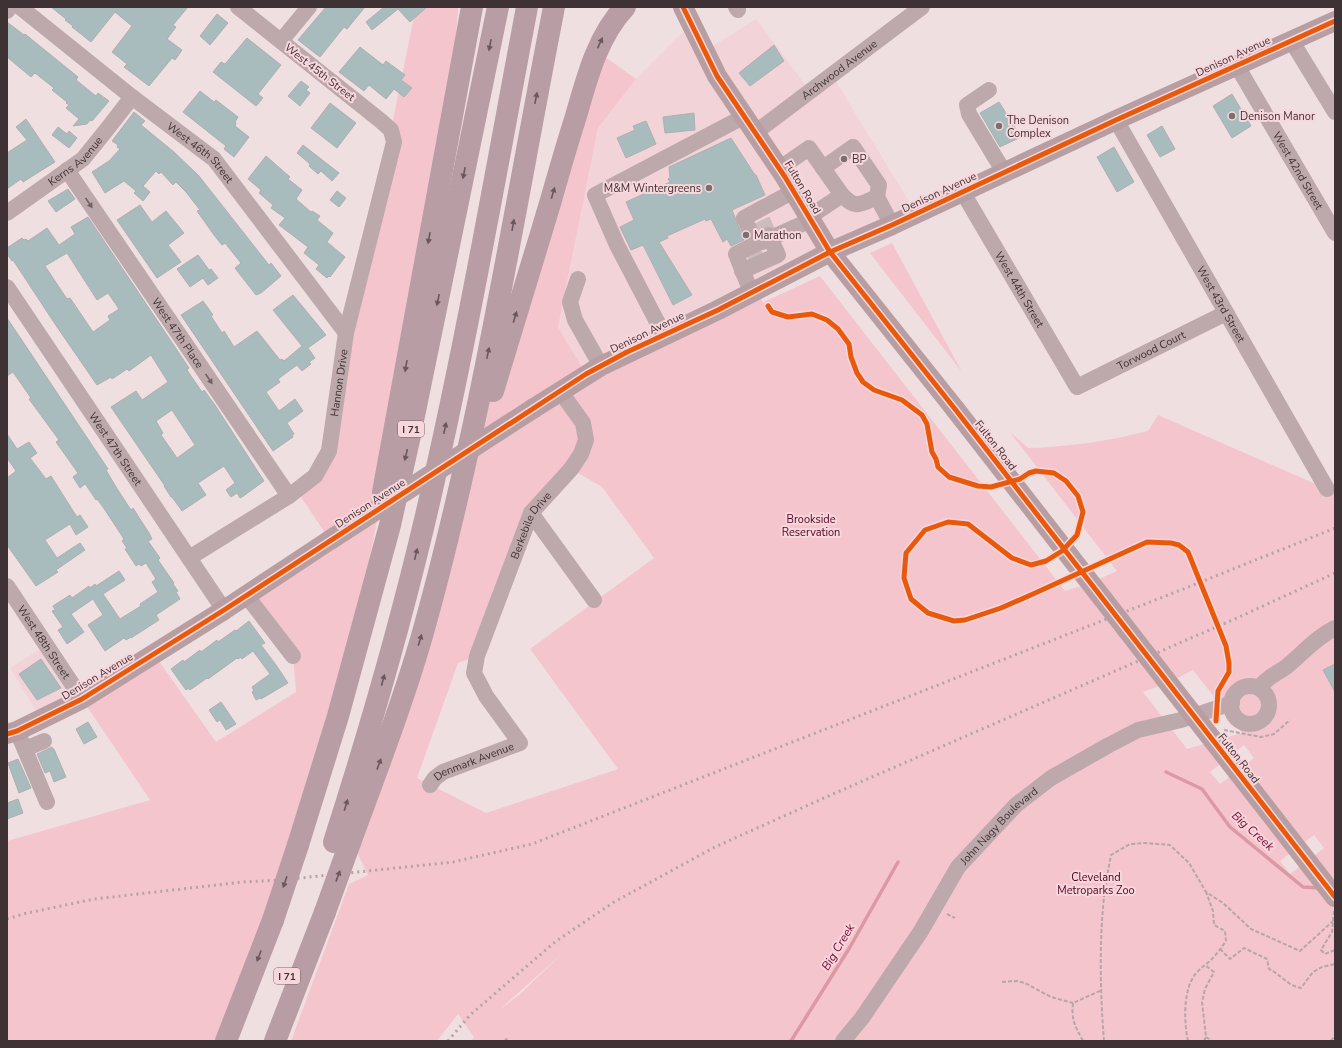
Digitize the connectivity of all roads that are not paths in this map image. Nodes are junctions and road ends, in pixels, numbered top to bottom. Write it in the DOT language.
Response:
graph roads {
  1 [pos="10,7"];
  2 [pos="20,7"];
  3 [pos="238,7"];
  4 [pos="309,7"];
  5 [pos="458,7"];
  6 [pos="472,7"];
  7 [pos="498,7"];
  8 [pos="527,7"];
  9 [pos="554,7"];
  10 [pos="625,7"];
  11 [pos="683,7"];
  12 [pos="922,7"];
  13 [pos="7,11"];
  14 [pos="1335,20"];
  15 [pos="1291,40"];
  16 [pos="281,41"];
  17 [pos="1237,66"];
  18 [pos="989,90"];
  19 [pos="132,97"];
  20 [pos="1335,112"];
  21 [pos="745,116"];
  22 [pos="1116,120"];
  23 [pos="756,132"];
  24 [pos="394,142"];
  25 [pos="780,168"];
  26 [pos="823,168"];
  27 [pos="67,170"];
  28 [pos="1004,172"];
  29 [pos="794,191"];
  30 [pos="962,192"];
  31 [pos="842,195"];
  32 [pos="877,197"];
  33 [pos="7,213"];
  34 [pos="433,213"];
  35 [pos="810,218"];
  36 [pos="892,225"];
  37 [pos="1335,233"];
  38 [pos="769,245"];
  39 [pos="830,252"];
  40 [pos="743,264"];
  41 [pos="788,273"];
  42 [pos="578,279"];
  43 [pos="7,287"];
  44 [pos="751,292"];
  45 [pos="1226,313"];
  46 [pos="346,333"];
  47 [pos="664,335"];
  48 [pos="601,366"];
  49 [pos="1077,387"];
  50 [pos="560,391"];
  51 [pos="1327,489"];
  52 [pos="289,496"];
  53 [pos="456,501"];
  54 [pos="531,514"];
  55 [pos="190,558"];
  56 [pos="7,586"];
  57 [pos="246,595"];
  58 [pos="594,600"];
  59 [pos="224,610"];
  60 [pos="1335,628"];
  61 [pos="293,656"];
  62 [pos="1259,688"];
  63 [pos="82,698"];
  64 [pos="1232,703"];
  65 [pos="338,716"];
  66 [pos="12,733"];
  67 [pos="44,741"];
  68 [pos="520,743"];
  69 [pos="25,749"];
  70 [pos="430,785"];
  71 [pos="47,802"];
  72 [pos="343,841"];
  73 [pos="1334,903"];
  74 [pos="318,912"];
  75 [pos="226,1041"];
  76 [pos="263,1041"];
  77 [pos="275,1041"];
  78 [pos="843,1041"];
  1 -- 13 [label="street"];
  2 -- 19 [label="street, West 46th Street"];
  3 -- 16 [label="street, West 45th Street"];
  4 -- 16 [label="street"];
  5 -- 34 [label="highway"];
  6 -- 34 [label="highway"];
  7 -- 65 [label="highway, I 71, one-way"];
  72 -- 8 [label="highway, one-way"];
  53 -- 9 [label="highway, one-way"];
  53 -- 10 [label="highway, one-way"];
  11 -- 21 [label="main road, Fulton Road"];
  12 -- 23 [label="street, Archwood Avenue"];
  14 -- 15 [label="main road, Denison Avenue"];
  15 -- 17 [label="main road, Denison Avenue"];
  15 -- 20 [label="street"];
  16 -- 24 [label="street, West 45th Street"];
  17 -- 22 [label="main road, Denison Avenue"];
  17 -- 37 [label="street, West 42nd Street"];
  18 -- 28 [label="street"];
  19 -- 27 [label="street, Kerns Avenue"];
  19 -- 46 [label="street, West 46th Street"];
  21 -- 23 [label="main road, Fulton Road"];
  21 -- 47 [label="street"];
  22 -- 28 [label="main road, Denison Avenue"];
  22 -- 45 [label="street, West 43rd Street"];
  23 -- 25 [label="main road, Fulton Road"];
  24 -- 46 [label="street, Hannon Drive"];
  25 -- 26 [label="street"];
  25 -- 29 [label="main road, Fulton Road"];
  26 -- 31 [label="street"];
  26 -- 32 [label="street"];
  27 -- 33 [label="street, Kerns Avenue"];
  27 -- 52 [label="street, West 47th Place, one-way"];
  28 -- 30 [label="main road, Denison Avenue"];
  29 -- 35 [label="main road, Fulton Road"];
  29 -- 38 [label="street"];
  30 -- 36 [label="main road, Denison Avenue"];
  30 -- 49 [label="street, West 44th Street"];
  31 -- 32 [label="street"];
  31 -- 35 [label="street"];
  32 -- 36 [label="street"];
  34 -- 65 [label="highway, one-way"];
  35 -- 38 [label="street"];
  35 -- 39 [label="main road, Fulton Road"];
  36 -- 39 [label="main road, Denison Avenue"];
  38 -- 40 [label="street"];
  38 -- 40 [label="street"];
  38 -- 41 [label="street"];
  39 -- 41 [label="main road, Denison Avenue"];
  39 -- 73 [label="main road, Fulton Road, bridge"];
  40 -- 44 [label="street"];
  41 -- 44 [label="main road, Denison Avenue"];
  42 -- 48 [label="street"];
  43 -- 55 [label="street, West 47th Street"];
  44 -- 47 [label="main road, Denison Avenue"];
  45 -- 49 [label="street, Torwood Court"];
  45 -- 51 [label="street, West 43rd Street"];
  46 -- 52 [label="street, Hannon Drive"];
  47 -- 48 [label="main road, Denison Avenue"];
  48 -- 50 [label="main road, Denison Avenue"];
  50 -- 54 [label="street, Berkebile Drive"];
  50 -- 57 [label="main road, Denison Avenue, bridge"];
  52 -- 55 [label="street, Hannon Drive"];
  72 -- 53 [label="highway, one-way"];
  54 -- 58 [label="street"];
  54 -- 68 [label="street, Berkebile Drive"];
  55 -- 59 [label="street, West 47th Street"];
  56 -- 63 [label="street, West 48th Street"];
  57 -- 59 [label="main road, Denison Avenue"];
  57 -- 61 [label="street"];
  59 -- 63 [label="main road, Denison Avenue"];
  60 -- 62 [label="street"];
  62 -- 64 [label="street"];
  62 -- 64 [label="street"];
  63 -- 66 [label="main road, Denison Avenue"];
  64 -- 78 [label="street, John Nagy Boulevard"];
  65 -- 75 [label="highway, I 71, one-way, bridge"];
  66 -- 69 [label="street"];
  67 -- 69 [label="street"];
  68 -- 70 [label="street, Denmark Avenue"];
  69 -- 71 [label="street"];
  74 -- 72 [label="highway, one-way, bridge"];
  74 -- 76 [label="highway, I 71"];
  74 -- 77 [label="highway"];
}
